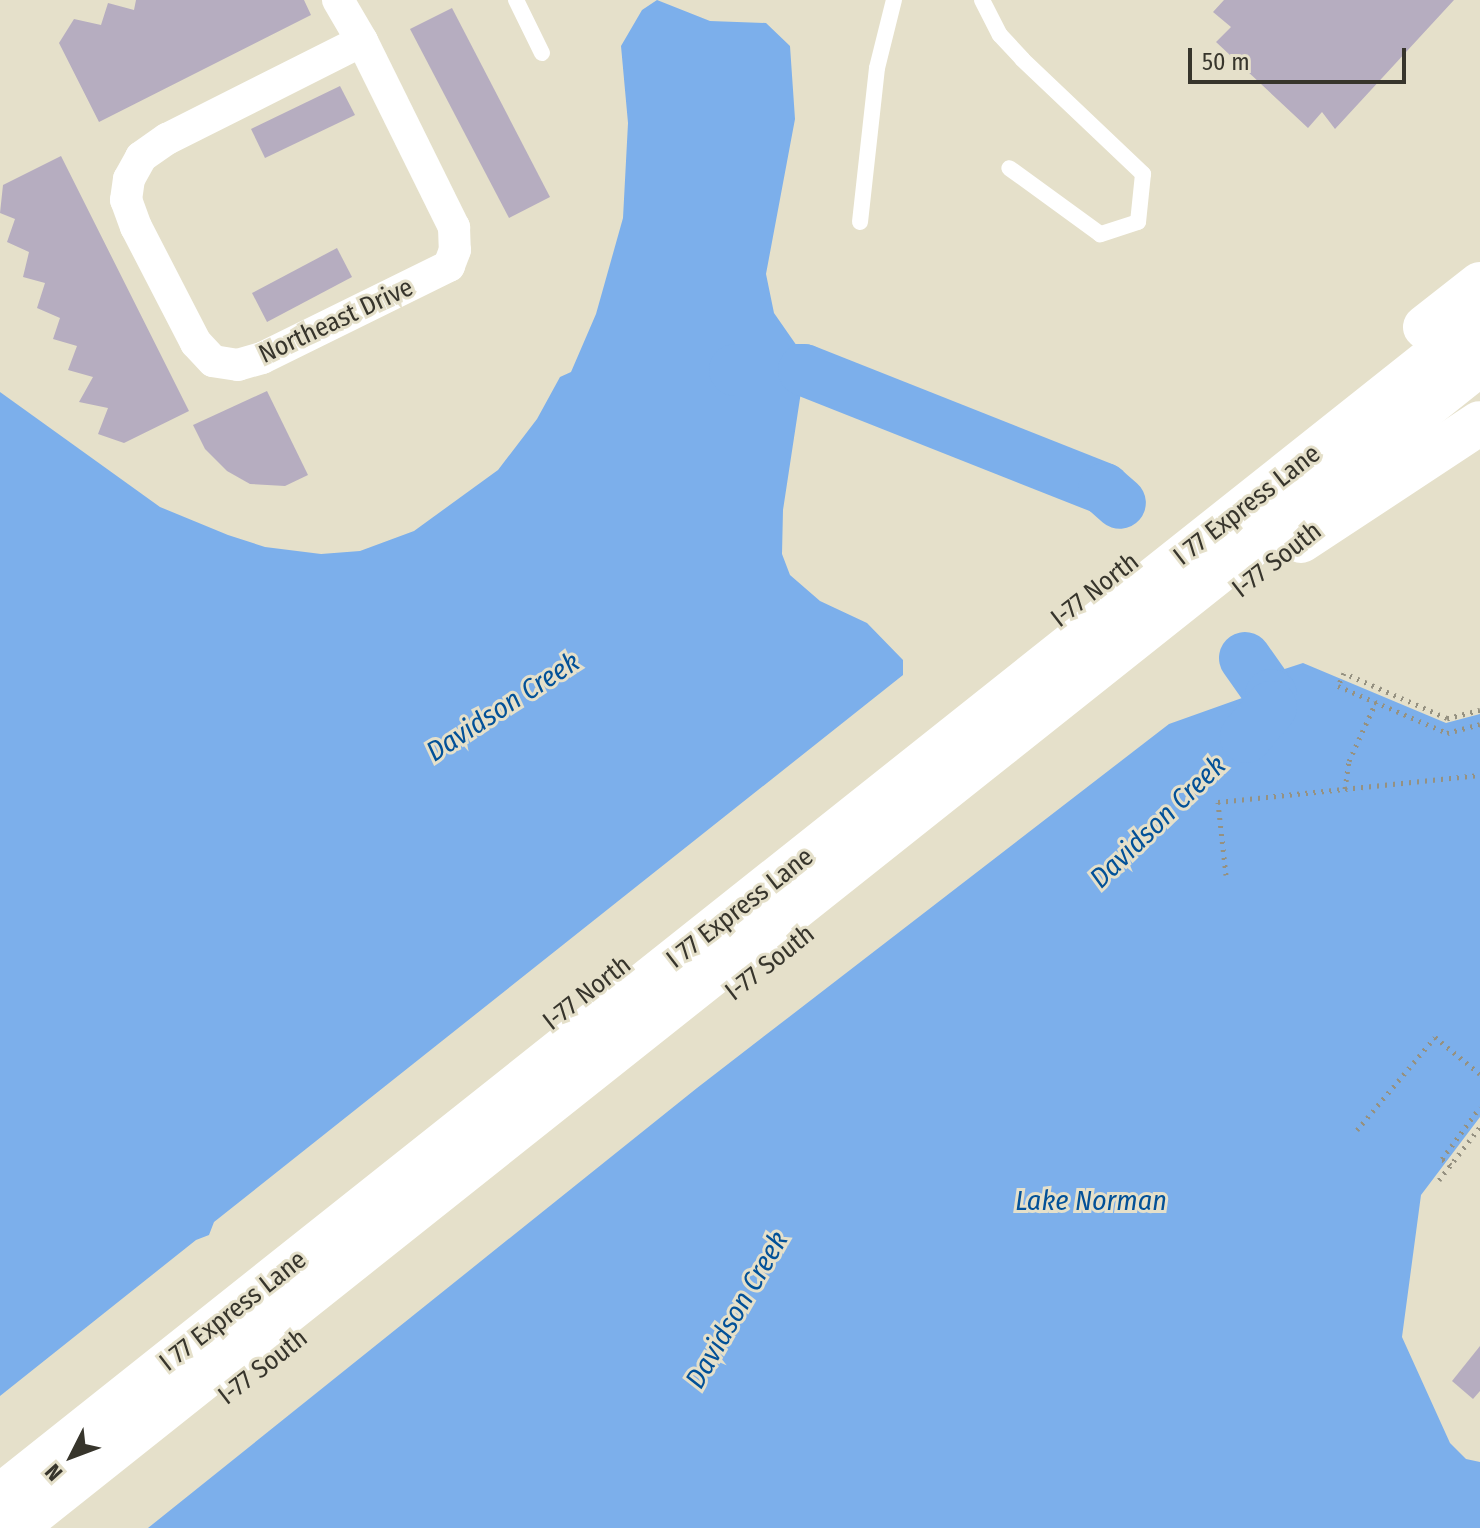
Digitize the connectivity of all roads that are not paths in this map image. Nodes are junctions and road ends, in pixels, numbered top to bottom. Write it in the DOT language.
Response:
graph roads {
  1 [pos="338,0"];
  2 [pos="516,0"];
  3 [pos="894,0"];
  4 [pos="982,0"];
  5 [pos="362,41"];
  6 [pos="542,53"];
  7 [pos="1009,168"];
  8 [pos="860,222"];
  9 [pos="1480,284"];
  10 [pos="1480,320"];
  11 [pos="1480,364"];
  12 [pos="1480,399"];
  13 [pos="1480,423"];
  14 [pos="1301,541"];
  15 [pos="0,1460"];
  16 [pos="0,1496"];
  17 [pos="15,1528"];
  18 [pos="60,1528"];
  1 -- 5 [label="street, Northeast Drive"];
  2 -- 6 [label="lane"];
  3 -- 8 [label="lane"];
  4 -- 7 [label="lane"];
  5 -- 5 [label="street, Northeast Drive"];
  9 -- 15 [label="highway, I-77 North"];
  10 -- 16 [label="highway, I 77 Express Lane"];
  11 -- 17 [label="highway, I 77 Express Lane"];
  12 -- 14 [label="highway, I-77 South"];
  13 -- 14 [label="highway"];
  14 -- 18 [label="highway, I-77 South"];
}
